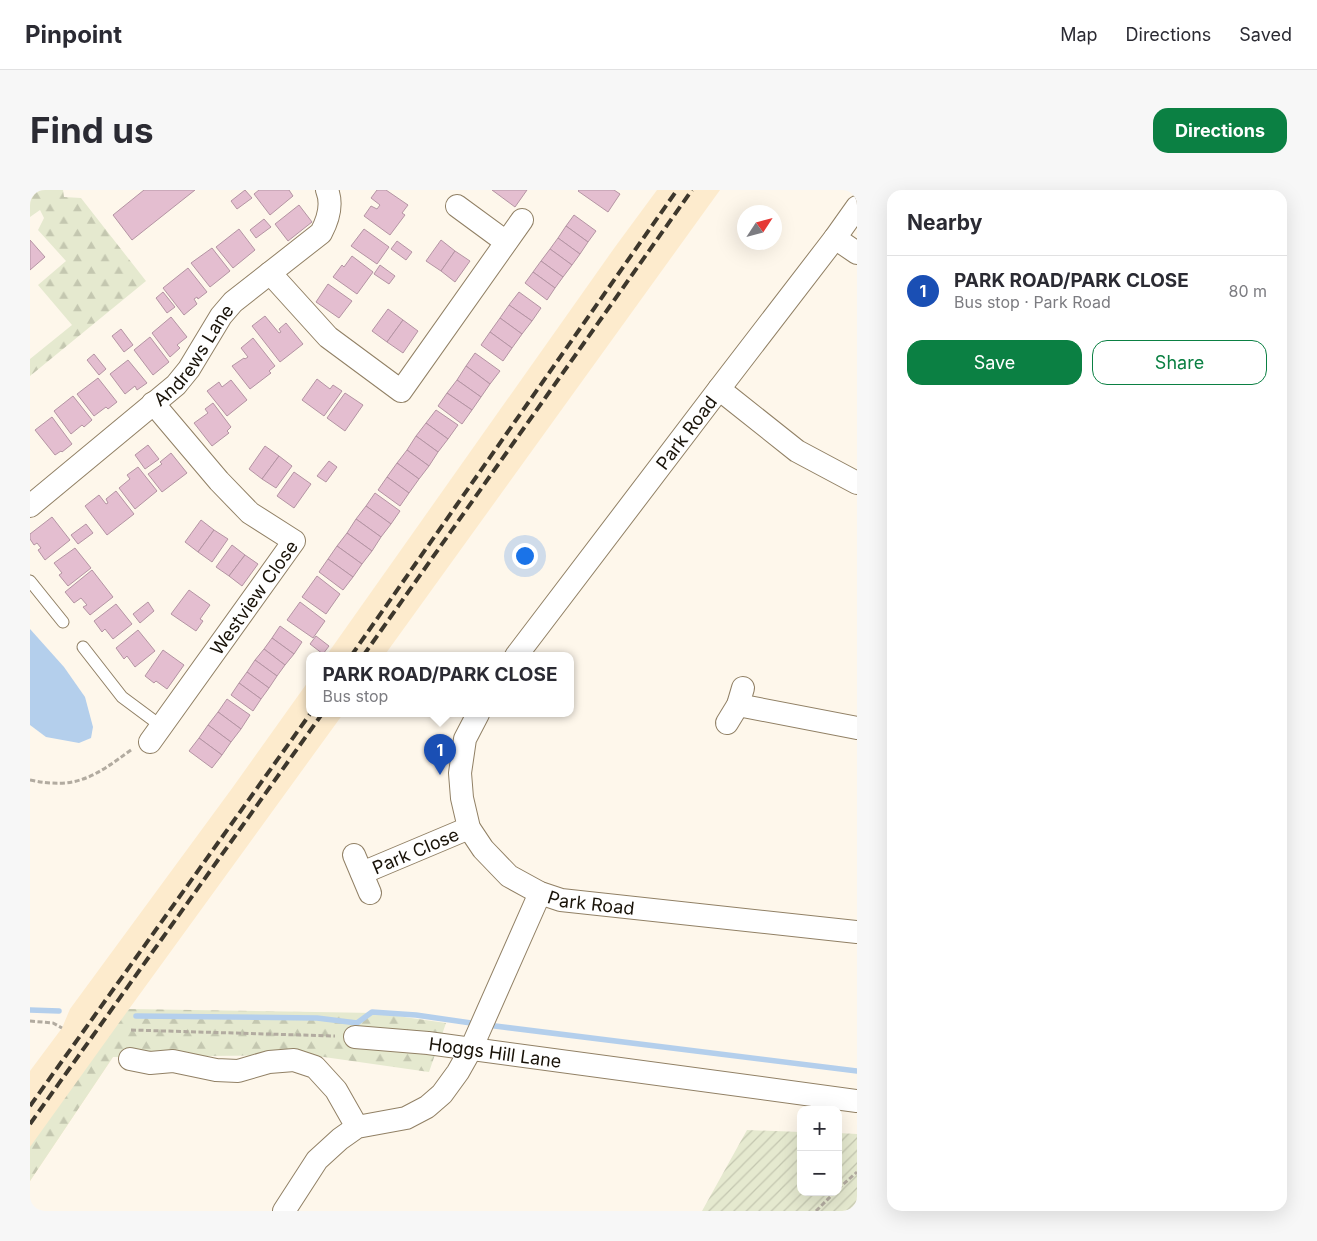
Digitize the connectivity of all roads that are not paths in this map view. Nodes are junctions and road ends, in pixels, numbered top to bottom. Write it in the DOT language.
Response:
graph roads {
  1 [pos="326,190"];
  2 [pos="457,206"];
  3 [pos="857,207"];
  4 [pos="522,220"];
  5 [pos="835,238"];
  6 [pos="506,242"];
  7 [pos="857,253"];
  8 [pos="270,273"];
  9 [pos="719,389"];
  10 [pos="154,403"];
  11 [pos="857,483"];
  12 [pos="30,506"];
  13 [pos="30,581"];
  14 [pos="63,622"];
  15 [pos="83,647"];
  16 [pos="519,652"];
  17 [pos="736,706"];
  18 [pos="476,717"];
  19 [pos="857,728"];
  20 [pos="156,734"];
  21 [pos="469,828"];
  22 [pos="362,873"];
  23 [pos="540,893"];
  24 [pos="857,932"];
  25 [pos="356,1037"];
  26 [pos="471,1049"];
  27 [pos="130,1059"];
  28 [pos="857,1101"];
  29 [pos="357,1127"];
  30 [pos="284,1211"];
  1 -- 8 [label="street, Andrews Lane"];
  2 -- 6 [label="street"];
  3 -- 5 [label="street, Park Road"];
  4 -- 6 [label="street"];
  5 -- 7 [label="street"];
  5 -- 9 [label="street, Park Road"];
  6 -- 8 [label="street"];
  8 -- 10 [label="street, Andrews Lane"];
  9 -- 11 [label="street"];
  9 -- 16 [label="street, Park Road"];
  10 -- 12 [label="street, Andrews Lane"];
  10 -- 20 [label="street, Westview Close"];
  13 -- 14 [label="lane"];
  15 -- 20 [label="lane"];
  17 -- 19 [label="street"];
  18 -- 21 [label="street, Park Road"];
  21 -- 22 [label="street, Park Close"];
  21 -- 23 [label="street, Park Road"];
  23 -- 24 [label="street, Park Road"];
  23 -- 26 [label="street"];
  25 -- 26 [label="street, Hoggs Hill Lane"];
  26 -- 28 [label="street, Hoggs Hill Lane"];
  26 -- 29 [label="street"];
  27 -- 29 [label="street"];
  29 -- 30 [label="street"];
}
